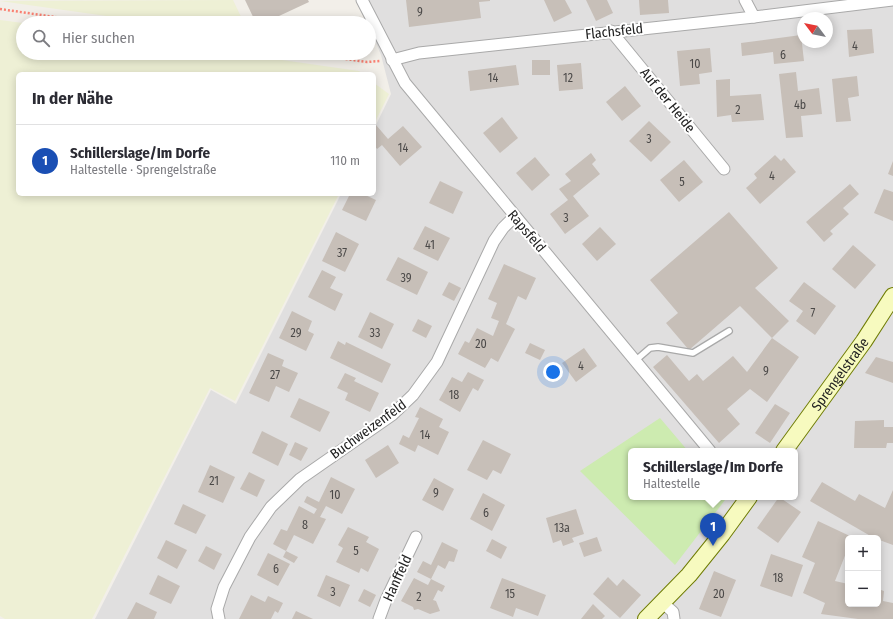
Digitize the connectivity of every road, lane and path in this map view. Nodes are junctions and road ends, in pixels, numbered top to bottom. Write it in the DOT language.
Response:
graph roads {
  1 [pos="362,0"];
  2 [pos="746,0"];
  3 [pos="893,0"];
  4 [pos="835,4"];
  5 [pos="0,9"];
  6 [pos="48,16"];
  7 [pos="370,16"];
  8 [pos="754,17"];
  9 [pos="376,28"];
  10 [pos="611,31"];
  11 [pos="353,60"];
  12 [pos="392,60"];
  13 [pos="724,169"];
  14 [pos="514,216"];
  15 [pos="893,296"];
  16 [pos="729,331"];
  17 [pos="635,360"];
  18 [pos="708,448"];
  19 [pos="786,448"];
  20 [pos="744,500"];
  21 [pos="416,537"];
  22 [pos="663,603"];
  23 [pos="218,614"];
  24 [pos="211,619"];
  25 [pos="379,619"];
  26 [pos="646,619"];
  27 [pos="674,619"];
  1 -- 7 [label="street, Rapsfeld"];
  2 -- 8 [label="street"];
  3 -- 4 [label="street, Flachsfeld"];
  4 -- 8 [label="street, Flachsfeld"];
  5 -- 6 [label="path"];
  8 -- 10 [label="street, Flachsfeld"];
  9 -- 12 [label="street, Rapsfeld"];
  10 -- 12 [label="street, Flachsfeld"];
  10 -- 13 [label="street, Auf der Heide"];
  11 -- 12 [label="path"];
  12 -- 14 [label="street, Rapsfeld"];
  14 -- 17 [label="street, Rapsfeld"];
  14 -- 23 [label="street, Buchweizenfeld"];
  15 -- 19 [label="main road, Sprengelstraße"];
  16 -- 17 [label="lane"];
  17 -- 18 [label="street, Rapsfeld"];
  20 -- 22 [label="main road"];
  21 -- 25 [label="street, Hanffeld"];
  22 -- 26 [label="main road"];
  22 -- 27 [label="street"];
  23 -- 24 [label="street, Buchweizenfeld"];
}
